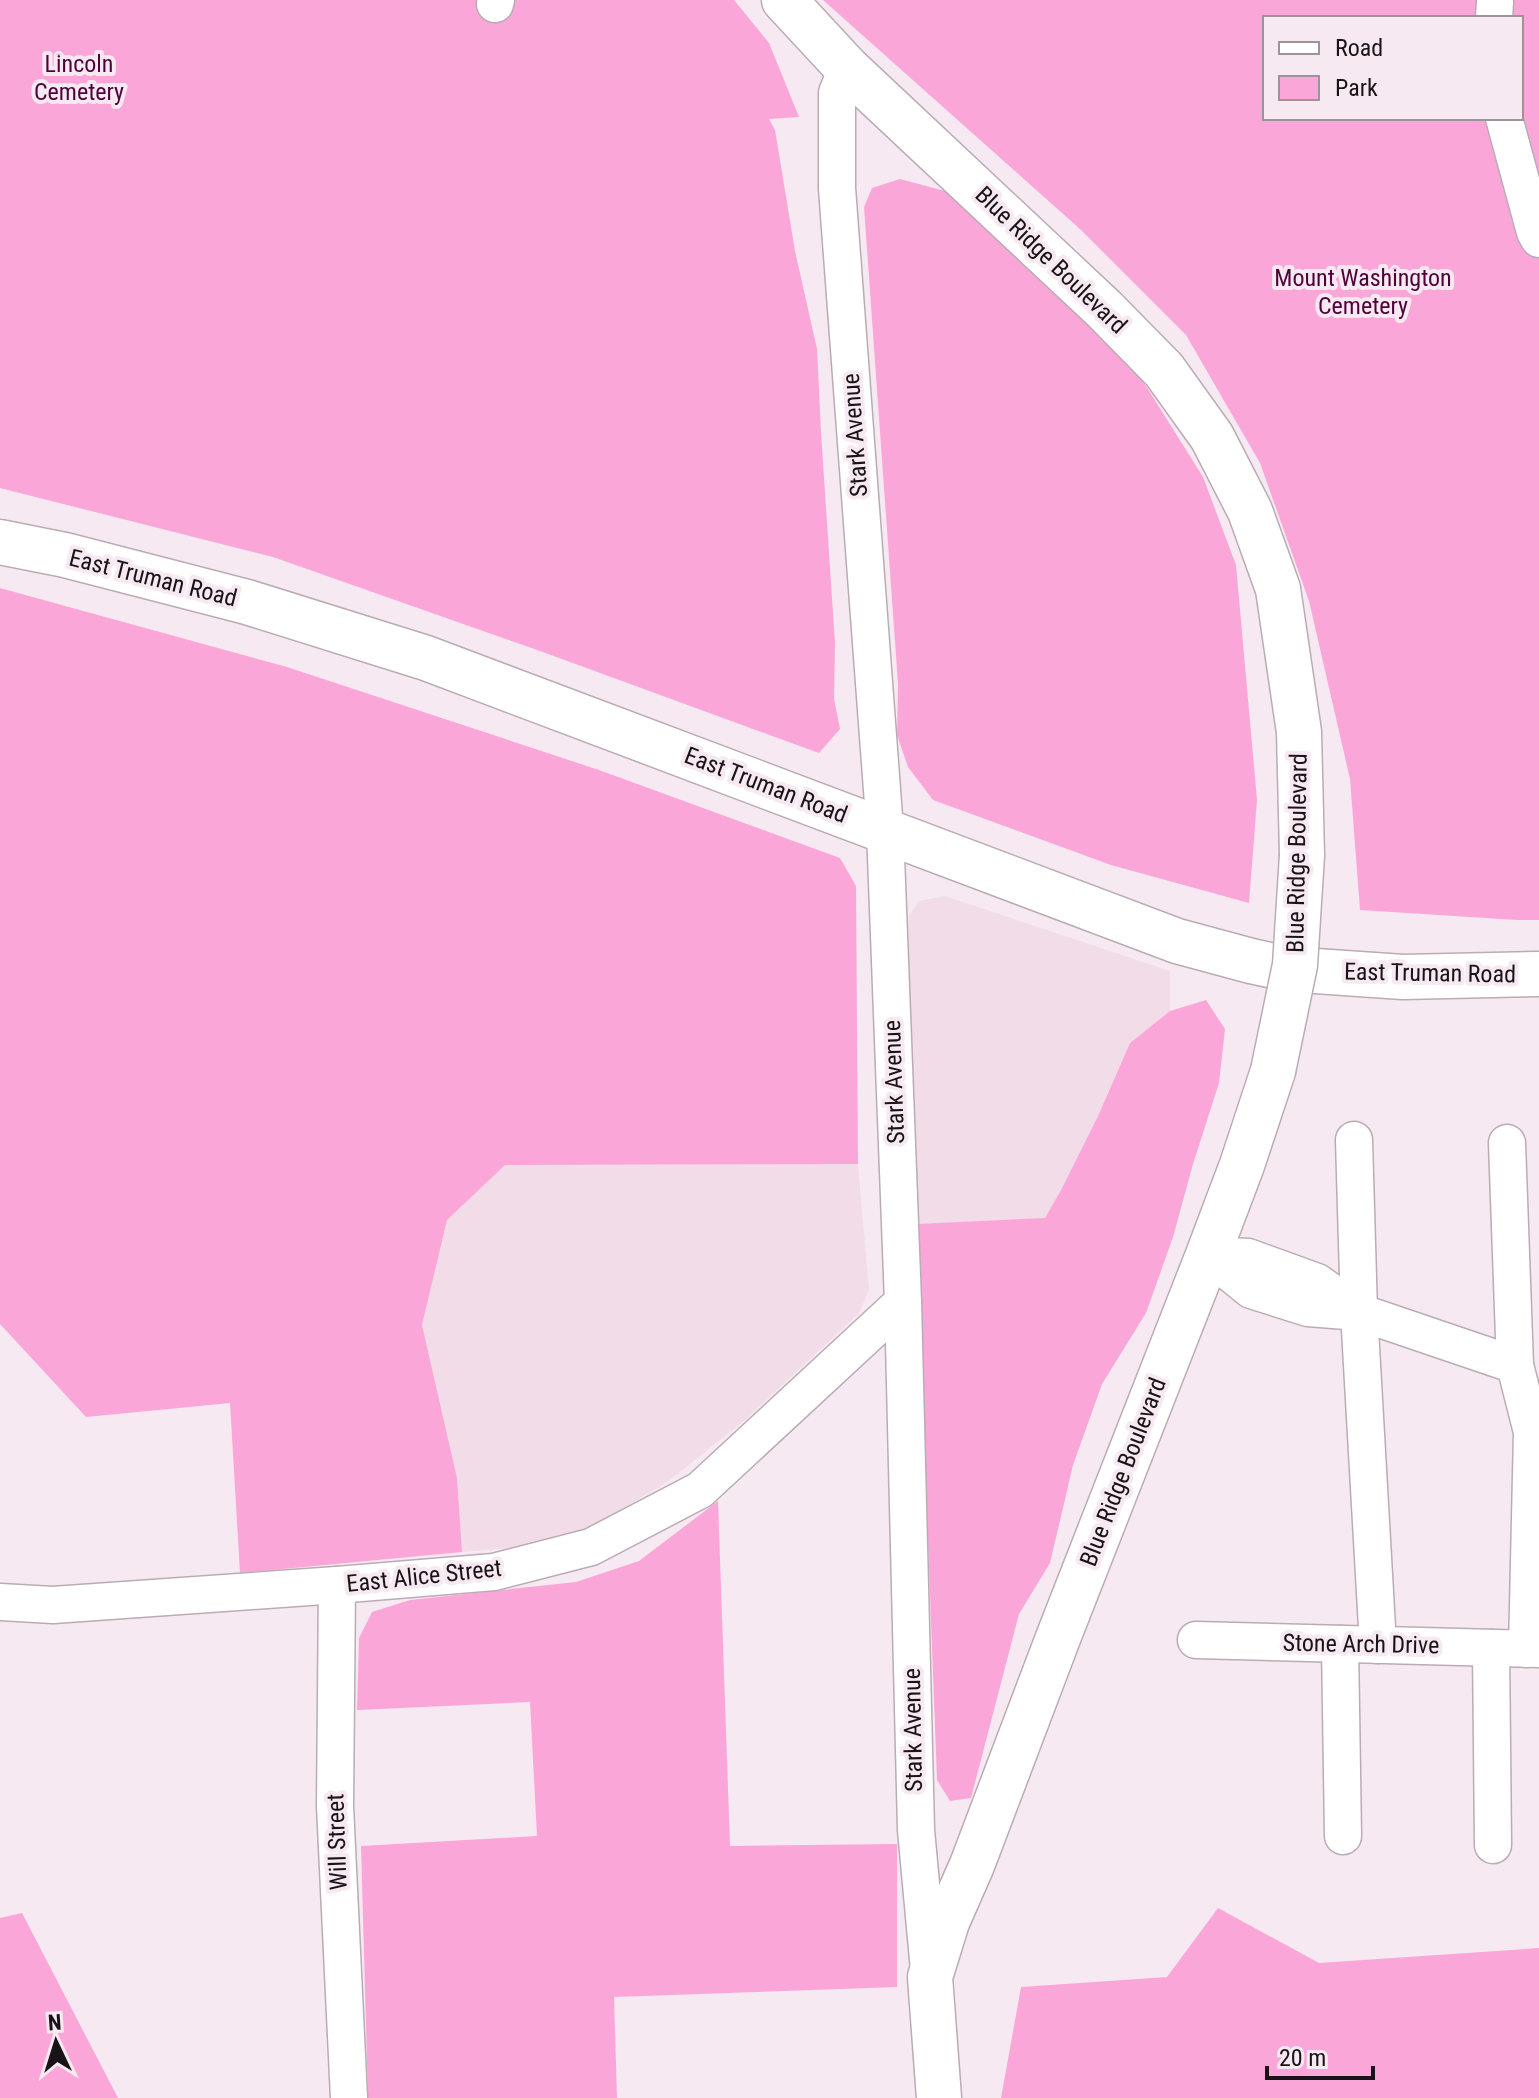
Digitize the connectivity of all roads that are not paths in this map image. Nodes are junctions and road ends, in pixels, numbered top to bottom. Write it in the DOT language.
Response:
graph roads {
  1 [pos="784,0"];
  2 [pos="847,68"];
  3 [pos="1505,120"];
  4 [pos="1539,239"];
  5 [pos="0,542"];
  6 [pos="885,830"];
  7 [pos="1539,974"];
  8 [pos="1354,1140"];
  9 [pos="1507,1143"];
  10 [pos="1208,1255"];
  11 [pos="903,1302"];
  12 [pos="1359,1312"];
  13 [pos="1515,1365"];
  14 [pos="337,1585"];
  15 [pos="0,1602"];
  16 [pos="1196,1640"];
  17 [pos="1340,1644"];
  18 [pos="1378,1645"];
  19 [pos="1491,1648"];
  20 [pos="1533,1649"];
  21 [pos="1343,1836"];
  22 [pos="1493,1845"];
  23 [pos="930,1977"];
  24 [pos="349,2098"];
  25 [pos="939,2098"];
  1 -- 2 [label="main road, Blue Ridge Boulevard"];
  2 -- 6 [label="street, Stark Avenue"];
  2 -- 10 [label="main road, Blue Ridge Boulevard, bridge"];
  3 -- 4 [label="street"];
  5 -- 6 [label="main road, East Truman Road"];
  6 -- 7 [label="main road, East Truman Road"];
  6 -- 11 [label="street, Stark Avenue"];
  8 -- 12 [label="street"];
  9 -- 13 [label="street, Stone Arch Drive"];
  10 -- 12 [label="street"];
  10 -- 23 [label="main road, Blue Ridge Boulevard"];
  11 -- 14 [label="street, East Alice Street"];
  11 -- 23 [label="street, Stark Avenue"];
  12 -- 13 [label="street"];
  12 -- 18 [label="street"];
  13 -- 20 [label="street, Stone Arch Drive"];
  14 -- 15 [label="street, East Alice Street"];
  14 -- 24 [label="street, Will Street"];
  16 -- 17 [label="street, Stone Arch Drive"];
  17 -- 18 [label="street, Stone Arch Drive"];
  17 -- 21 [label="street"];
  18 -- 19 [label="street, Stone Arch Drive"];
  19 -- 20 [label="street, Stone Arch Drive"];
  19 -- 22 [label="street"];
  23 -- 25 [label="main road, Stark Avenue"];
}
